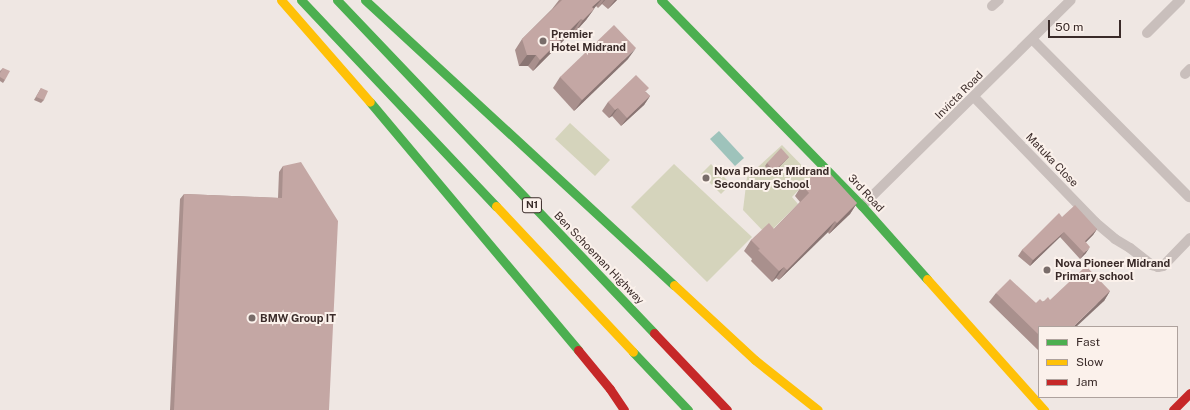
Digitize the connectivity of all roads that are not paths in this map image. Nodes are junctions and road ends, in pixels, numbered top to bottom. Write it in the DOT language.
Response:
graph roads {
  1 [pos="281,0"];
  2 [pos="301,0"];
  3 [pos="337,0"];
  4 [pos="365,0"];
  5 [pos="661,0"];
  6 [pos="1071,0"];
  7 [pos="1180,0"];
  8 [pos="1147,33"];
  9 [pos="1032,39"];
  10 [pos="974,97"];
  11 [pos="1189,197"];
  12 [pos="862,206"];
  13 [pos="1190,238"];
  14 [pos="1190,393"];
  15 [pos="624,410"];
  16 [pos="688,410"];
  17 [pos="727,410"];
  18 [pos="818,410"];
  19 [pos="1044,410"];
  20 [pos="1173,410"];
  1 -- 15 [label="main road"];
  2 -- 16 [label="main road, N1"];
  3 -- 17 [label="main road, Ben Schoeman Highway / N1"];
  4 -- 18 [label="main road"];
  5 -- 12 [label="main road, 3rd Road"];
  6 -- 9 [label="street, Invicta Road"];
  7 -- 8 [label="street"];
  9 -- 10 [label="street, Invicta Road"];
  9 -- 11 [label="street"];
  10 -- 12 [label="street, Invicta Road"];
  10 -- 13 [label="street, Matuka Close"];
  12 -- 19 [label="main road, 3rd Road"];
  14 -- 20 [label="main road"];
}
